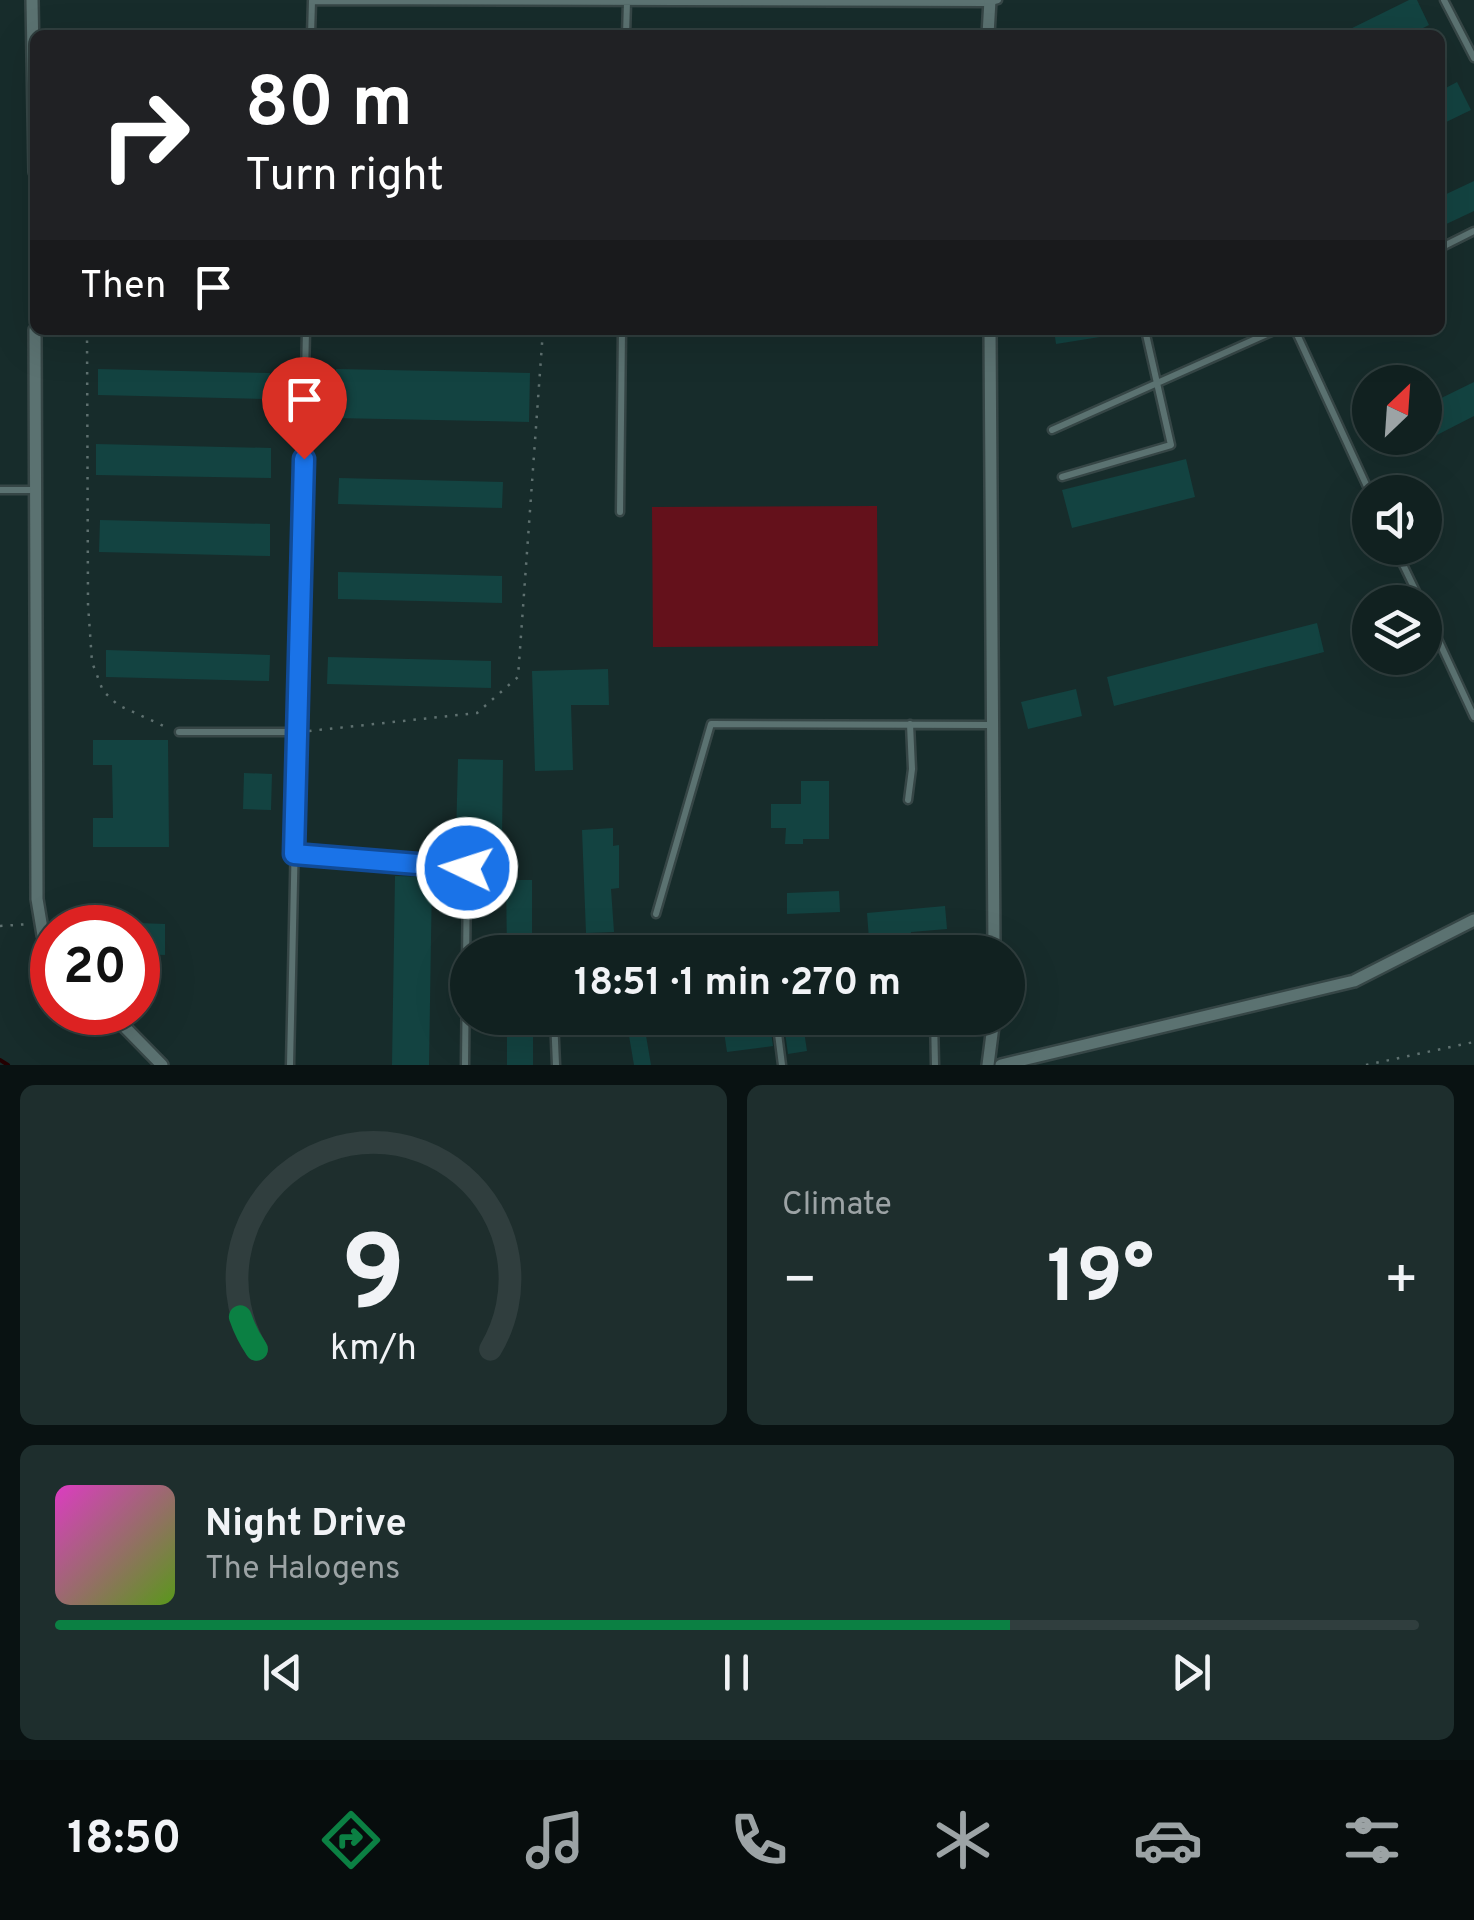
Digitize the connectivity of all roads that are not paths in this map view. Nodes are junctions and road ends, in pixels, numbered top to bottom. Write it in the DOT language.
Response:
graph roads {
  1 [pos="32,0"];
  2 [pos="1444,0"];
  3 [pos="992,1"];
  4 [pos="627,2"];
  5 [pos="33,30"];
  6 [pos="311,30"];
  7 [pos="626,30"];
  8 [pos="989,30"];
  9 [pos="1474,58"];
  10 [pos="1474,231"];
  11 [pos="1445,246"];
  12 [pos="36,335"];
  13 [pos="306,335"];
  14 [pos="622,335"];
  15 [pos="990,335"];
  16 [pos="1146,335"];
  17 [pos="1265,335"];
  18 [pos="1297,335"];
  19 [pos="1158,382"];
  20 [pos="1052,430"];
  21 [pos="1362,475"];
  22 [pos="1062,476"];
  23 [pos="0,490"];
  24 [pos="35,490"];
  25 [pos="620,512"];
  26 [pos="1442,648"];
  27 [pos="1474,717"];
  28 [pos="910,724"];
  29 [pos="992,724"];
  30 [pos="179,732"];
  31 [pos="298,732"];
  32 [pos="908,800"];
  33 [pos="294,854"];
  34 [pos="39,905"];
  35 [pos="656,914"];
  36 [pos="1474,920"];
  37 [pos="994,935"];
  38 [pos="133,1035"];
  39 [pos="555,1035"];
  40 [pos="778,1035"];
  41 [pos="934,1035"];
  42 [pos="992,1035"];
  43 [pos="162,1065"];
  44 [pos="290,1065"];
  45 [pos="464,1065"];
  46 [pos="556,1065"];
  47 [pos="782,1065"];
  48 [pos="935,1065"];
  49 [pos="988,1065"];
  50 [pos="1001,1065"];
  1 -- 5 [label="street"];
  2 -- 9 [label="lane"];
  3 -- 4 [label="lane"];
  3 -- 8 [label="street"];
  4 -- 6 [label="lane"];
  4 -- 7 [label="lane"];
  10 -- 11 [label="lane"];
  12 -- 24 [label="street"];
  13 -- 31 [label="lane"];
  14 -- 25 [label="lane"];
  15 -- 29 [label="street"];
  16 -- 19 [label="lane"];
  17 -- 19 [label="lane"];
  18 -- 21 [label="lane"];
  19 -- 20 [label="lane"];
  19 -- 22 [label="lane"];
  23 -- 24 [label="lane"];
  24 -- 34 [label="street"];
  26 -- 27 [label="lane"];
  28 -- 29 [label="lane"];
  28 -- 32 [label="lane"];
  28 -- 35 [label="lane"];
  29 -- 37 [label="street"];
  30 -- 31 [label="lane"];
  31 -- 33 [label="lane"];
  33 -- 44 [label="lane"];
  33 -- 45 [label="lane"];
  36 -- 50 [label="street"];
  38 -- 43 [label="street"];
  39 -- 46 [label="lane"];
  40 -- 47 [label="lane"];
  41 -- 48 [label="lane"];
  42 -- 49 [label="street"];
}
